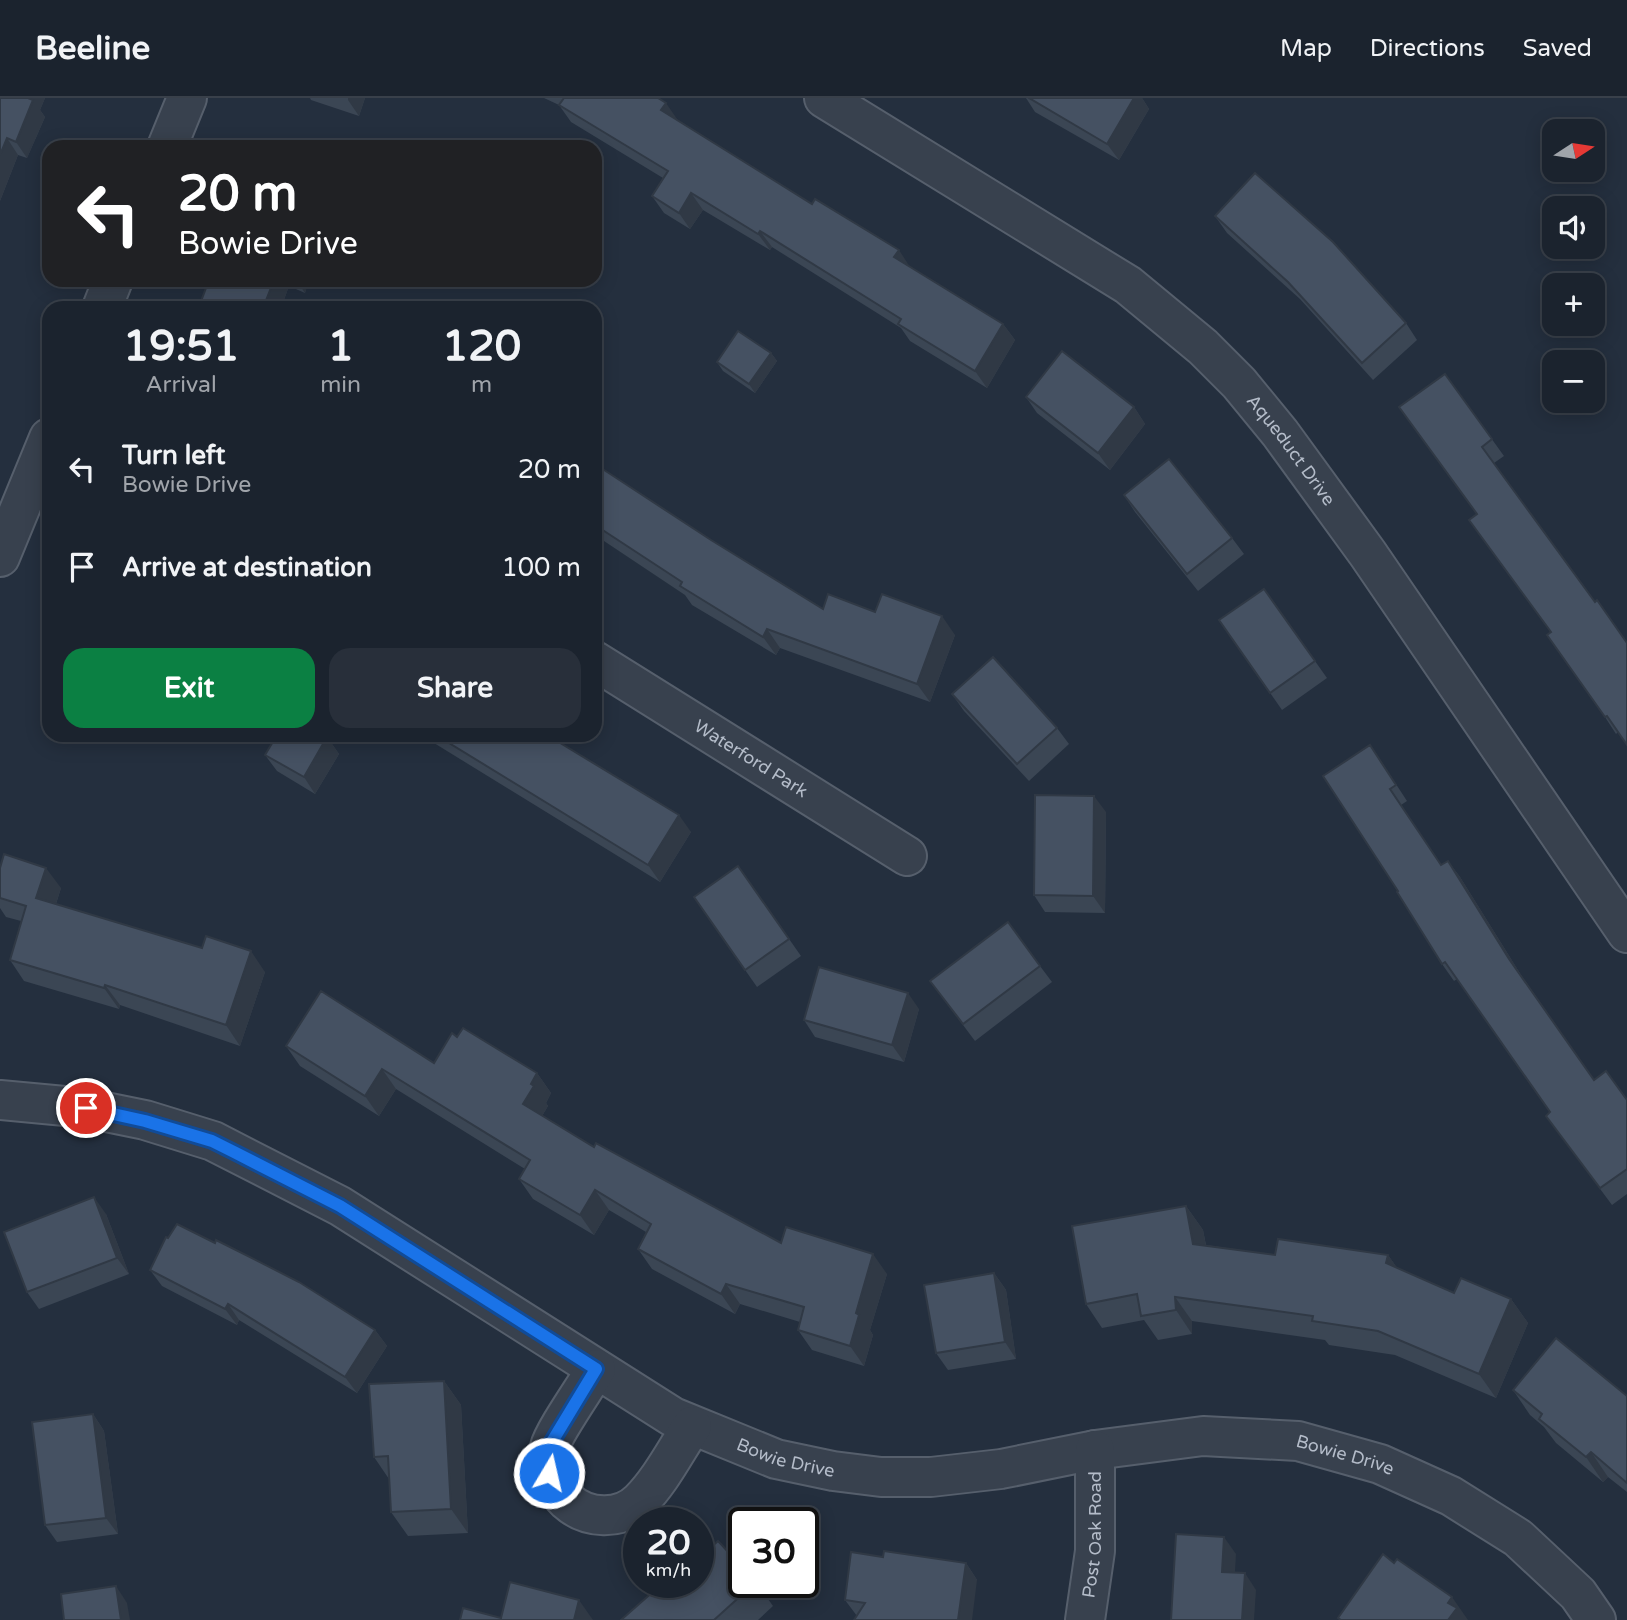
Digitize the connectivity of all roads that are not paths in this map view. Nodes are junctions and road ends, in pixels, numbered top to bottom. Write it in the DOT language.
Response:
graph roads {
  1 [pos="187,98"];
  2 [pos="824,98"];
  3 [pos="880,112"];
  4 [pos="170,140"];
  5 [pos="42,455"];
  6 [pos="0,557"];
  7 [pos="602,665"];
  8 [pos="907,856"];
  9 [pos="1627,933"];
  10 [pos="0,1100"];
  11 [pos="596,1369"];
  12 [pos="692,1426"];
  13 [pos="1095,1450"];
  14 [pos="1085,1620"];
  15 [pos="1596,1620"];
  1 -- 4 [label="street"];
  2 -- 3 [label="street, Aqueduct Drive"];
  3 -- 9 [label="street, Aqueduct Drive"];
  5 -- 6 [label="street"];
  7 -- 8 [label="street, Waterford Park"];
  10 -- 11 [label="street, Bowie Drive"];
  11 -- 12 [label="street, Bowie Drive"];
  11 -- 12 [label="street"];
  12 -- 13 [label="street, Bowie Drive"];
  13 -- 14 [label="street, Post Oak Road"];
  13 -- 15 [label="street, Bowie Drive"];
}
